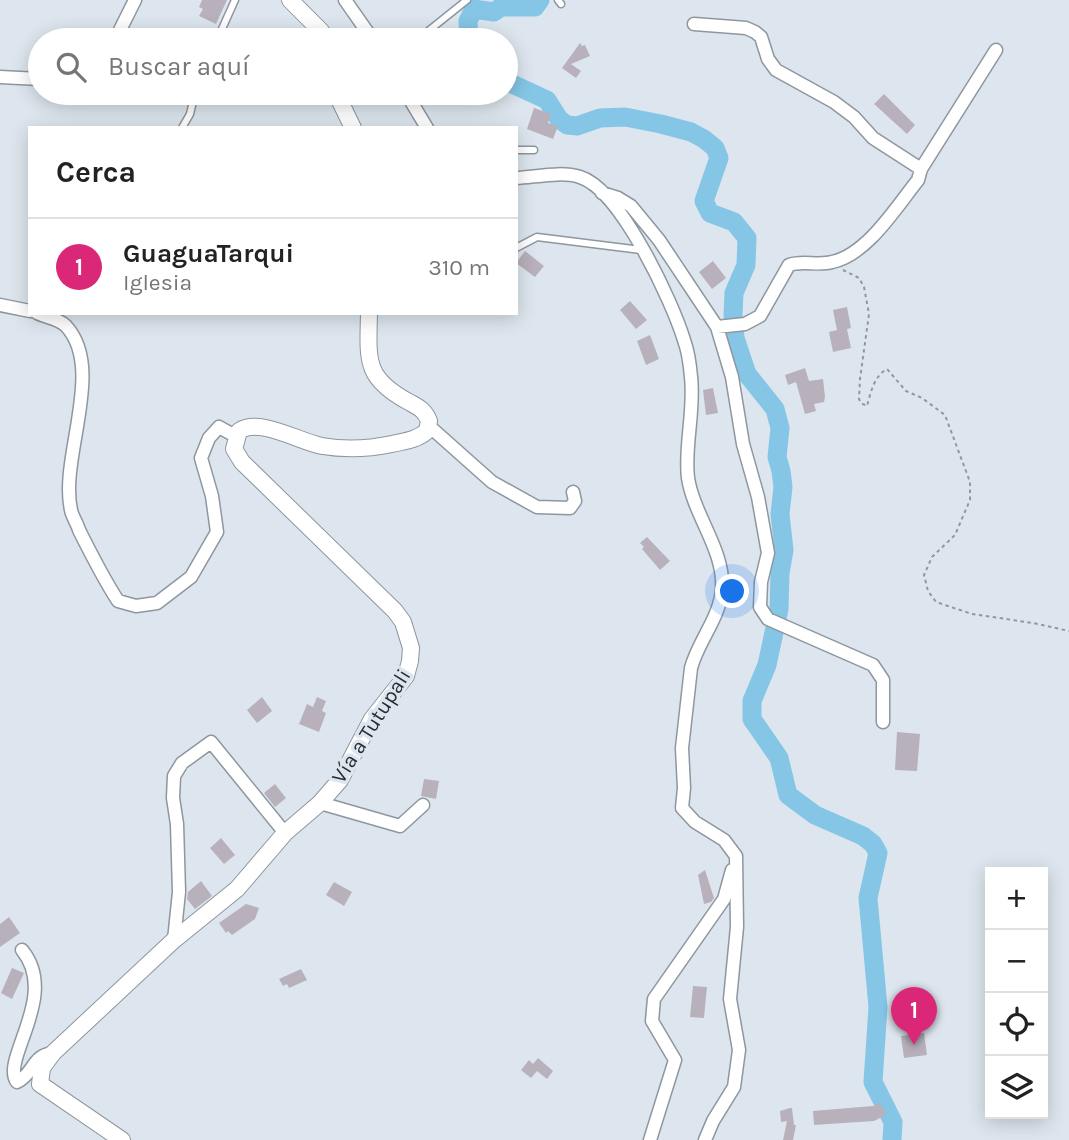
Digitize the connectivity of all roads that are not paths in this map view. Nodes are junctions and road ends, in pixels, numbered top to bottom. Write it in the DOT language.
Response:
graph roads {
  1 [pos="135,0"];
  2 [pos="235,0"];
  3 [pos="290,0"];
  4 [pos="345,0"];
  5 [pos="467,0"];
  6 [pos="694,24"];
  7 [pos="121,28"];
  8 [pos="222,28"];
  9 [pos="319,28"];
  10 [pos="365,28"];
  11 [pos="432,28"];
  12 [pos="996,50"];
  13 [pos="0,77"];
  14 [pos="28,78"];
  15 [pos="192,105"];
  16 [pos="342,105"];
  17 [pos="413,105"];
  18 [pos="183,126"];
  19 [pos="352,126"];
  20 [pos="426,126"];
  21 [pos="518,150"];
  22 [pos="534,150"];
  23 [pos="921,169"];
  24 [pos="518,178"];
  25 [pos="602,192"];
  26 [pos="518,247"];
  27 [pos="643,250"];
  28 [pos="0,305"];
  29 [pos="28,311"];
  30 [pos="42,315"];
  31 [pos="369,315"];
  32 [pos="722,327"];
  33 [pos="429,426"];
  34 [pos="236,437"];
  35 [pos="573,492"];
  36 [pos="883,722"];
  37 [pos="320,803"];
  38 [pos="423,805"];
  39 [pos="285,833"];
  40 [pos="736,856"];
  41 [pos="174,940"];
  42 [pos="22,950"];
  43 [pos="53,1053"];
  44 [pos="122,1140"];
  45 [pos="650,1140"];
  46 [pos="705,1140"];
  1 -- 7 [label="street"];
  2 -- 8 [label="lane"];
  3 -- 9 [label="street"];
  4 -- 10 [label="street"];
  5 -- 11 [label="lane"];
  6 -- 23 [label="street"];
  12 -- 23 [label="street"];
  13 -- 14 [label="street"];
  15 -- 18 [label="lane"];
  16 -- 19 [label="street"];
  17 -- 20 [label="street"];
  21 -- 22 [label="lane"];
  23 -- 32 [label="street"];
  24 -- 25 [label="street"];
  25 -- 27 [label="street"];
  25 -- 32 [label="street"];
  26 -- 27 [label="lane"];
  27 -- 40 [label="street"];
  28 -- 29 [label="street"];
  30 -- 34 [label="street"];
  31 -- 33 [label="street"];
  32 -- 36 [label="street"];
  33 -- 34 [label="street"];
  33 -- 35 [label="street"];
  34 -- 37 [label="street, Vía a Tutupali"];
  37 -- 38 [label="street"];
  37 -- 39 [label="street, Vía a Tutupali"];
  39 -- 41 [label="street, Vía a Tutupali"];
  39 -- 41 [label="street"];
  40 -- 45 [label="street"];
  40 -- 46 [label="street"];
  41 -- 43 [label="street, Vía a Tutupali"];
  42 -- 43 [label="street"];
  43 -- 44 [label="street, Vía a Tutupali"];
}
